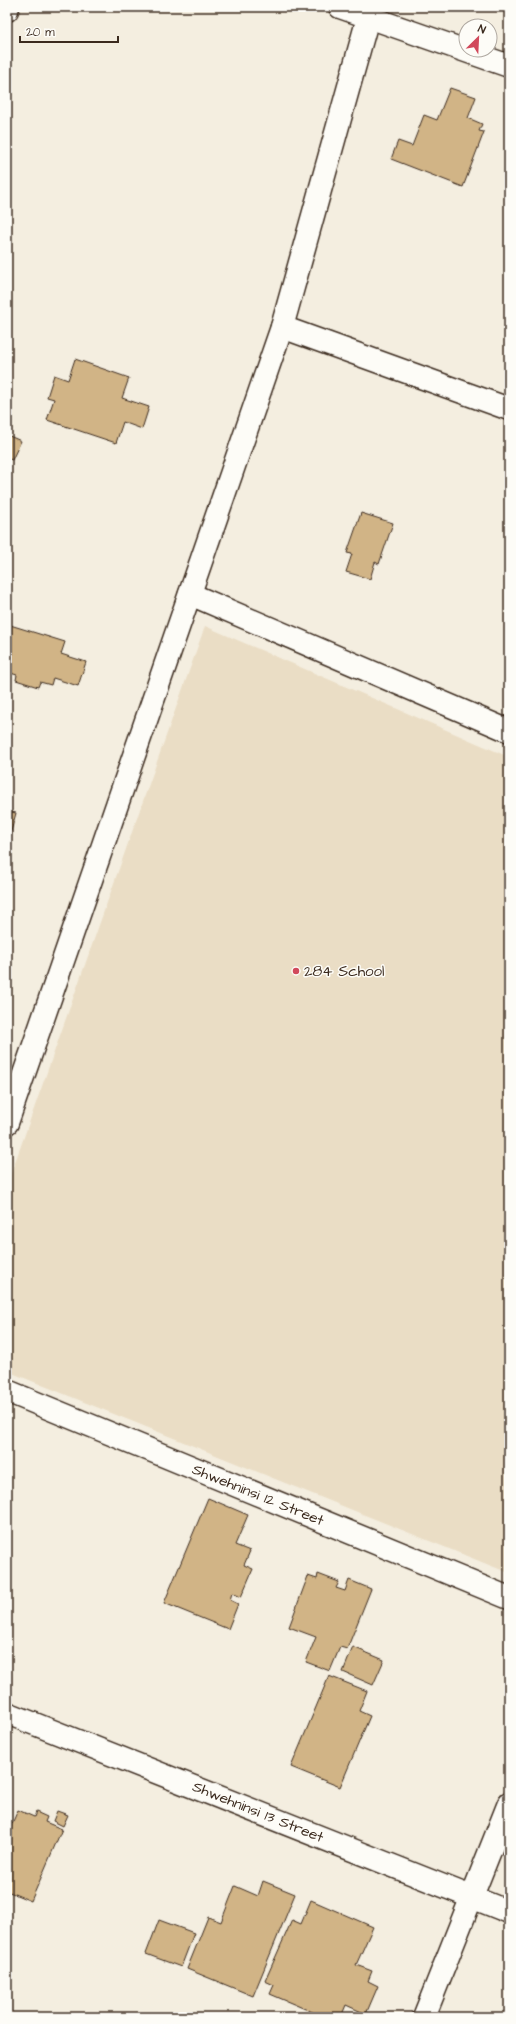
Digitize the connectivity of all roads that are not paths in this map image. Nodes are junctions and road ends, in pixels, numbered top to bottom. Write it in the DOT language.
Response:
graph roads {
  1 [pos="8,7"];
  2 [pos="340,7"];
  3 [pos="7,10"];
  4 [pos="369,12"];
  5 [pos="509,66"];
  6 [pos="282,327"];
  7 [pos="509,409"];
  8 [pos="190,594"];
  9 [pos="509,731"];
  10 [pos="7,1124"];
  11 [pos="7,1391"];
  12 [pos="509,1598"];
  13 [pos="7,1713"];
  14 [pos="509,1803"];
  15 [pos="473,1897"];
  16 [pos="509,1912"];
  17 [pos="424,2017"];
  1 -- 3 [label="street"];
  2 -- 4 [label="street"];
  4 -- 5 [label="street"];
  4 -- 6 [label="street"];
  6 -- 7 [label="street"];
  6 -- 8 [label="street"];
  8 -- 9 [label="street"];
  8 -- 10 [label="street"];
  11 -- 12 [label="street, Shwehninsi 12 Street"];
  13 -- 15 [label="street, Shwehninsi 13 Street"];
  14 -- 15 [label="street"];
  15 -- 16 [label="street, Shwehninsi 13 Street"];
  15 -- 17 [label="street"];
}
